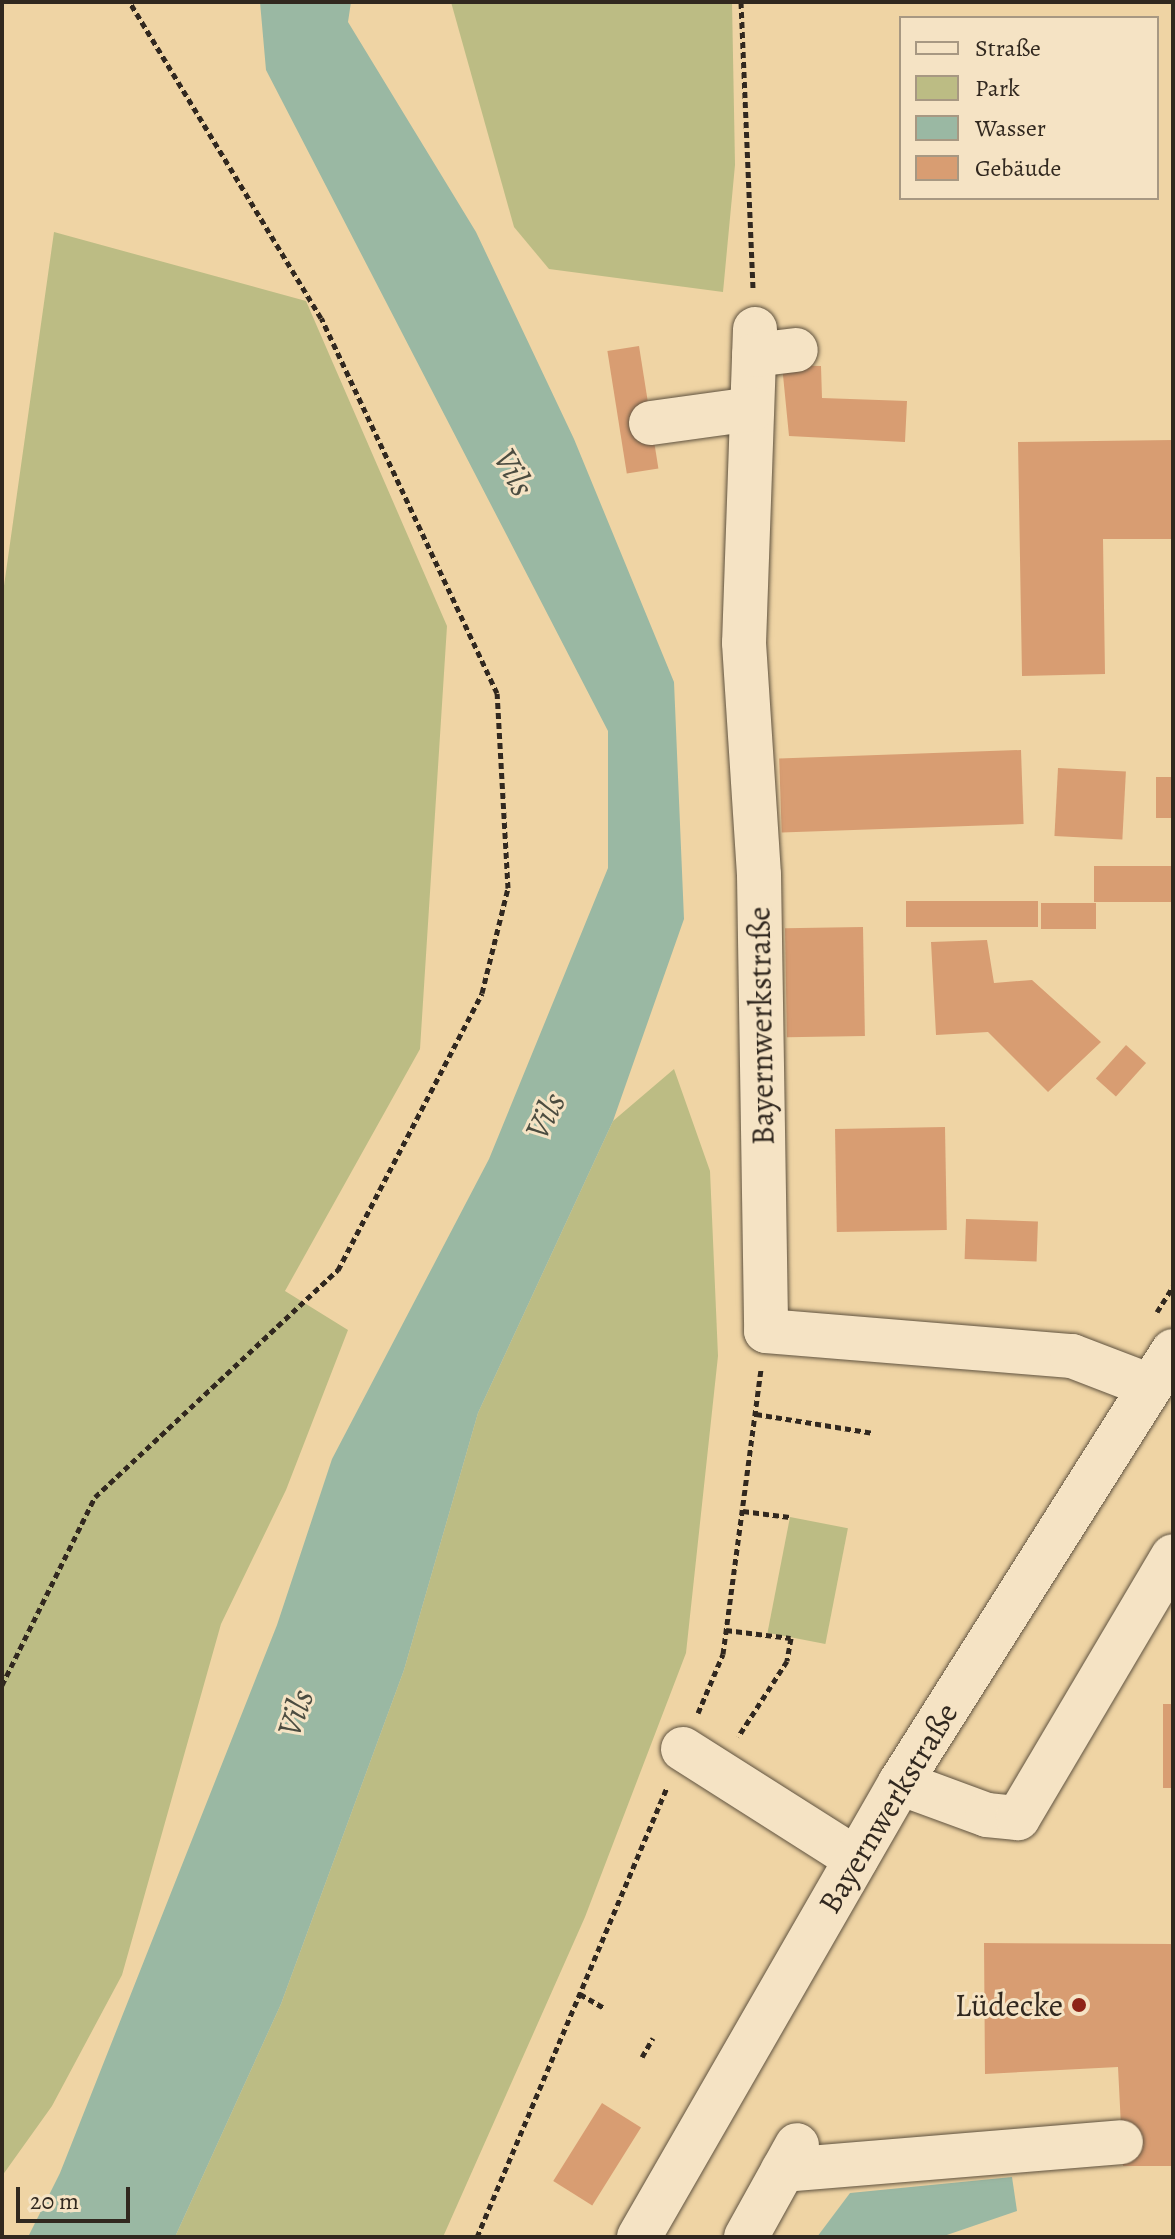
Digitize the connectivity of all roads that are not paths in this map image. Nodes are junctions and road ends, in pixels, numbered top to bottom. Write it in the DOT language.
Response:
graph roads {
  1 [pos="796,350"];
  2 [pos="752,409"];
  3 [pos="651,423"];
  4 [pos="1162,1368"];
  5 [pos="1169,1569"];
  6 [pos="697,1759"];
  7 [pos="900,1783"];
  8 [pos="856,1859"];
  9 [pos="1121,2142"];
  10 [pos="639,2237"];
  11 [pos="746,2237"];
  1 -- 2 [label="street, Bayernwerkstraße"];
  2 -- 3 [label="street"];
  2 -- 4 [label="street, Bayernwerkstraße"];
  4 -- 7 [label="street, Bayernwerkstraße"];
  5 -- 7 [label="street"];
  6 -- 8 [label="street"];
  7 -- 8 [label="street, Bayernwerkstraße"];
  8 -- 10 [label="street, Bayernwerkstraße"];
  9 -- 11 [label="street"];
}
